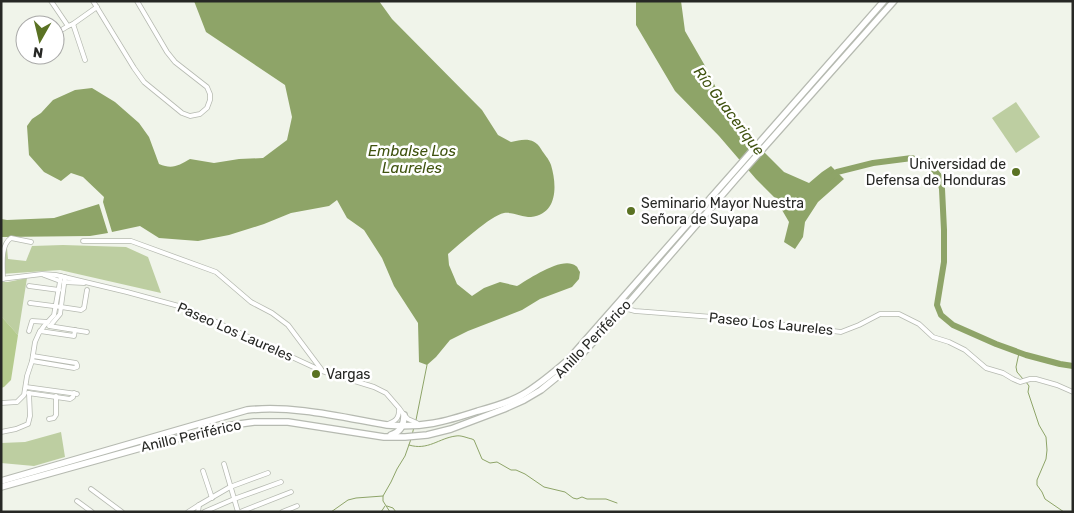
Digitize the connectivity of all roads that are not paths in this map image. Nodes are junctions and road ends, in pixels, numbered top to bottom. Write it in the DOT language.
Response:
graph roads {
  1 [pos="51,1"];
  2 [pos="93,1"];
  3 [pos="137,1"];
  4 [pos="884,1"];
  5 [pos="894,1"];
  6 [pos="97,7"];
  7 [pos="73,24"];
  8 [pos="68,26"];
  9 [pos="65,28"];
  10 [pos="85,60"];
  11 [pos="774,130"];
  12 [pos="733,177"];
  13 [pos="82,241"];
  14 [pos="31,242"];
  15 [pos="42,274"];
  16 [pos="63,276"];
  17 [pos="2,279"];
  18 [pos="62,282"];
  19 [pos="92,283"];
  20 [pos="29,286"];
  21 [pos="59,290"];
  22 [pos="87,290"];
  23 [pos="30,303"];
  24 [pos="59,306"];
  25 [pos="624,308"];
  26 [pos="47,325"];
  27 [pos="75,330"];
  28 [pos="29,331"];
  29 [pos="40,331"];
  30 [pos="87,332"];
  31 [pos="33,356"];
  32 [pos="32,361"];
  33 [pos="322,371"];
  34 [pos="26,386"];
  35 [pos="57,391"];
  36 [pos="27,392"];
  37 [pos="1073,392"];
  38 [pos="56,397"];
  39 [pos="1,403"];
  40 [pos="399,408"];
  41 [pos="313,412"];
  42 [pos="404,415"];
  43 [pos="49,419"];
  44 [pos="308,424"];
  45 [pos="387,425"];
  46 [pos="424,425"];
  47 [pos="402,426"];
  48 [pos="1,432"];
  49 [pos="384,437"];
  50 [pos="224,464"];
  51 [pos="203,471"];
  52 [pos="268,474"];
  53 [pos="1,481"];
  54 [pos="281,482"];
  55 [pos="1,487"];
  56 [pos="230,487"];
  57 [pos="91,489"];
  58 [pos="291,492"];
  59 [pos="212,498"];
  60 [pos="234,500"];
  61 [pos="77,501"];
  62 [pos="199,505"];
  63 [pos="298,506"];
  64 [pos="92,512"];
  65 [pos="122,512"];
  66 [pos="188,512"];
  67 [pos="198,512"];
  68 [pos="204,512"];
  69 [pos="239,512"];
  70 [pos="282,512"];
  1 -- 8 [label="street"];
  2 -- 6 [label="street"];
  3 -- 6 [label="street"];
  4 -- 11 [label="highway, Anillo Periférico"];
  5 -- 11 [label="highway, Anillo Periférico"];
  6 -- 7 [label="street"];
  7 -- 8 [label="street"];
  7 -- 10 [label="street"];
  8 -- 9 [label="street"];
  11 -- 12 [label="highway, Anillo Periférico"];
  12 -- 25 [label="highway, Anillo Periférico"];
  12 -- 46 [label="highway, Anillo Periférico"];
  13 -- 33 [label="street"];
  14 -- 17 [label="street"];
  15 -- 16 [label="street, Paseo Los Laureles"];
  15 -- 17 [label="street, Paseo Los Laureles"];
  15 -- 18 [label="street"];
  16 -- 18 [label="street"];
  16 -- 19 [label="street, Paseo Los Laureles"];
  18 -- 19 [label="street"];
  18 -- 21 [label="street"];
  18 -- 24 [label="street"];
  19 -- 33 [label="street, Paseo Los Laureles"];
  20 -- 21 [label="street"];
  21 -- 24 [label="street"];
  22 -- 24 [label="street"];
  23 -- 24 [label="street"];
  24 -- 26 [label="street"];
  25 -- 37 [label="street, Paseo Los Laureles"];
  25 -- 49 [label="highway, Anillo Periférico"];
  26 -- 27 [label="street"];
  26 -- 28 [label="street"];
  26 -- 29 [label="street"];
  27 -- 29 [label="street"];
  27 -- 30 [label="street"];
  29 -- 31 [label="street"];
  31 -- 32 [label="street"];
  31 -- 32 [label="street"];
  32 -- 34 [label="street"];
  33 -- 40 [label="street, Paseo Los Laureles"];
  34 -- 35 [label="street"];
  34 -- 36 [label="street"];
  35 -- 38 [label="street"];
  35 -- 38 [label="street"];
  36 -- 38 [label="street"];
  36 -- 39 [label="street"];
  36 -- 48 [label="street"];
  38 -- 43 [label="street"];
  40 -- 42 [label="street, Paseo Los Laureles"];
  40 -- 45 [label="street"];
  41 -- 44 [label="highway"];
  41 -- 45 [label="highway, Anillo Periférico"];
  41 -- 53 [label="highway, Anillo Periférico"];
  42 -- 46 [label="street, Paseo Los Laureles"];
  42 -- 47 [label="highway"];
  44 -- 49 [label="highway, Anillo Periférico"];
  44 -- 55 [label="highway, Anillo Periférico"];
  45 -- 47 [label="highway, Anillo Periférico"];
  46 -- 47 [label="highway, Anillo Periférico"];
  47 -- 49 [label="highway"];
  50 -- 56 [label="street"];
  51 -- 59 [label="street"];
  52 -- 56 [label="street"];
  54 -- 60 [label="street"];
  56 -- 59 [label="street"];
  56 -- 60 [label="street"];
  57 -- 65 [label="street"];
  58 -- 69 [label="street"];
  59 -- 62 [label="street"];
  60 -- 68 [label="street"];
  60 -- 69 [label="street"];
  61 -- 64 [label="street"];
  62 -- 66 [label="street"];
  62 -- 67 [label="street"];
  63 -- 70 [label="street"];
}
